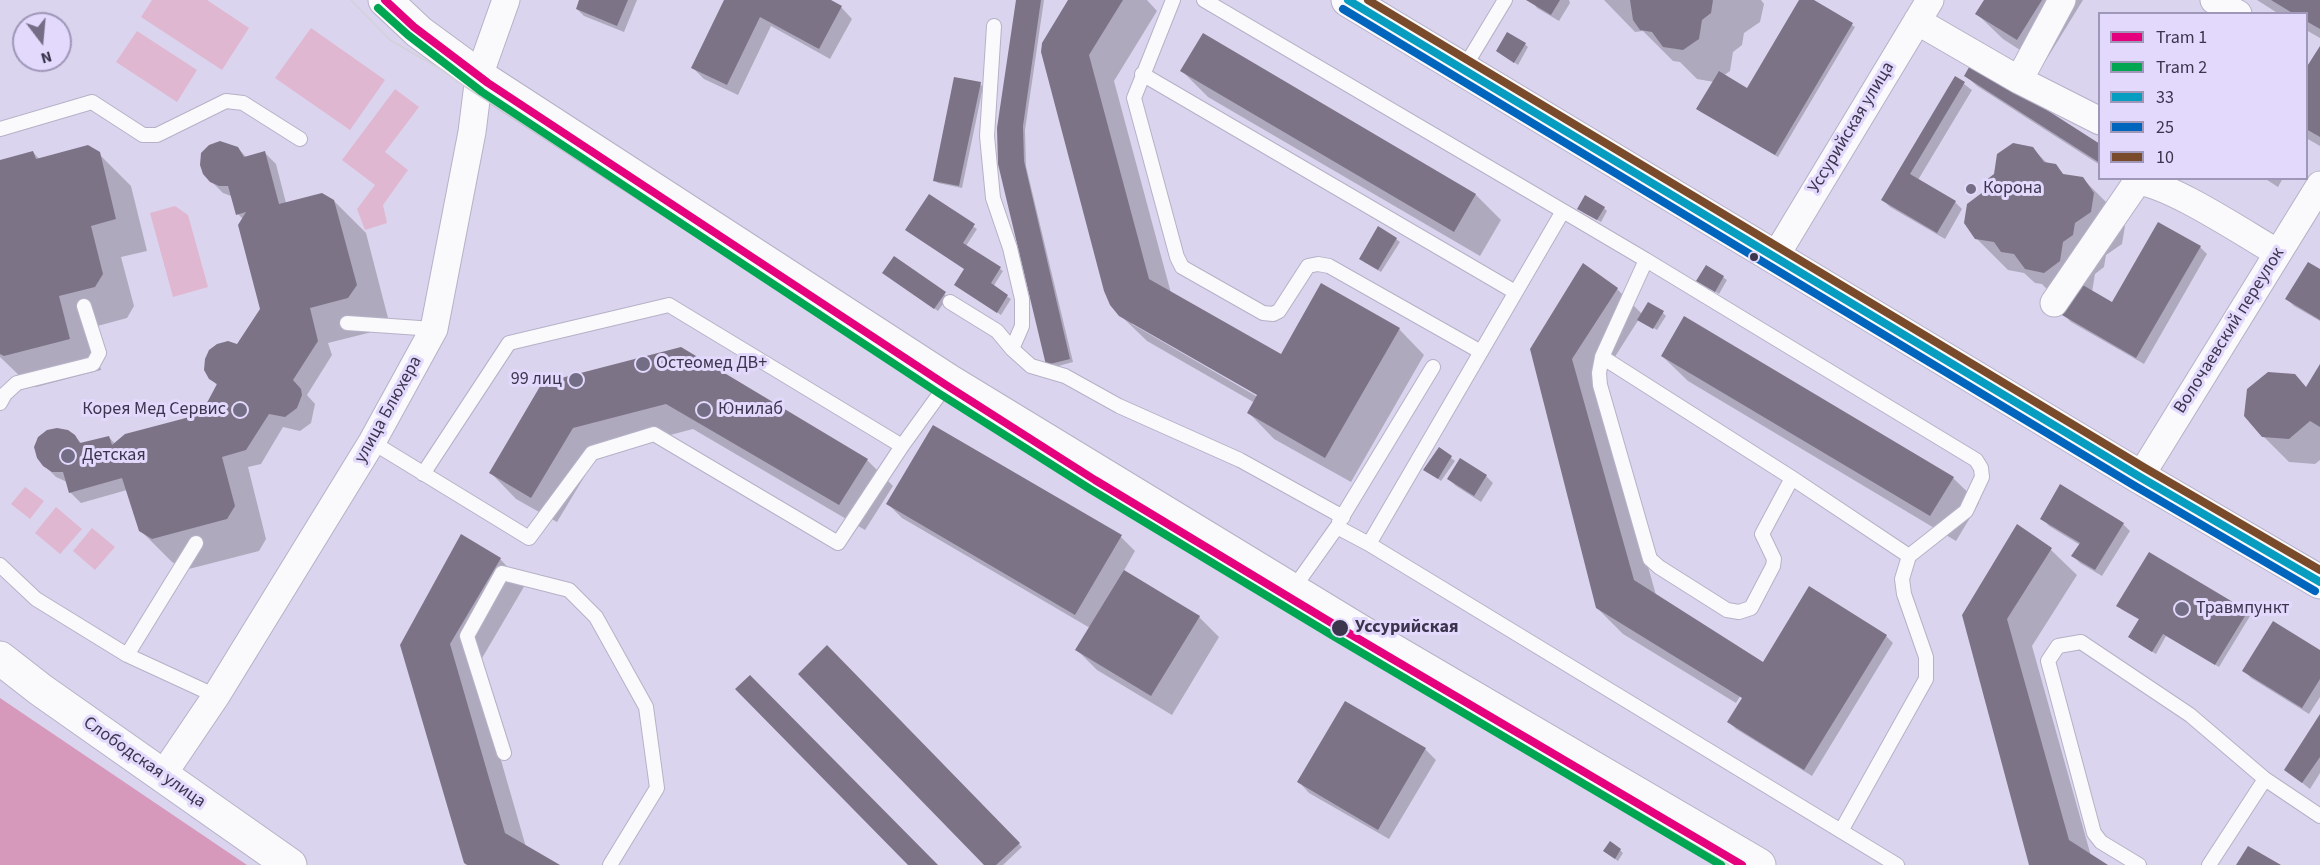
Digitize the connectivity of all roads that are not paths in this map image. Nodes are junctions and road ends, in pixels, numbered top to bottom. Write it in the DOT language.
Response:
graph roads {
  1 [pos="385,0"];
  2 [pos="506,0"];
  3 [pos="1173,0"];
  4 [pos="1204,0"];
  5 [pos="1348,0"];
  6 [pos="1506,0"];
  7 [pos="2062,0"];
  8 [pos="2214,0"];
  9 [pos="1921,7"];
  10 [pos="2235,12"];
  11 [pos="994,26"];
  12 [pos="1464,69"];
  13 [pos="1142,74"];
  14 [pos="479,76"];
  15 [pos="2019,80"];
  16 [pos="2098,120"];
  17 [pos="0,129"];
  18 [pos="300,139"];
  19 [pos="2317,197"];
  20 [pos="1563,211"];
  21 [pos="2278,253"];
  22 [pos="1775,257"];
  23 [pos="1646,260"];
  24 [pos="1515,292"];
  25 [pos="950,302"];
  26 [pos="2054,303"];
  27 [pos="84,306"];
  28 [pos="347,323"];
  29 [pos="434,329"];
  30 [pos="1012,349"];
  31 [pos="1481,352"];
  32 [pos="1602,357"];
  33 [pos="1434,367"];
  34 [pos="949,381"];
  35 [pos="0,403"];
  36 [pos="372,442"];
  37 [pos="902,447"];
  38 [pos="423,474"];
  39 [pos="2140,477"];
  40 [pos="1792,478"];
  41 [pos="1340,522"];
  42 [pos="196,543"];
  43 [pos="1369,544"];
  44 [pos="1909,556"];
  45 [pos="0,565"];
  46 [pos="2320,582"];
  47 [pos="1293,589"];
  48 [pos="127,656"];
  49 [pos="0,658"];
  50 [pos="216,696"];
  51 [pos="504,753"];
  52 [pos="162,776"];
  53 [pos="2265,779"];
  54 [pos="2320,816"];
  55 [pos="1841,831"];
  56 [pos="290,865"];
  57 [pos="610,865"];
  58 [pos="1759,865"];
  59 [pos="1897,865"];
  60 [pos="2139,865"];
  61 [pos="2209,865"];
  1 -- 14 [label="main road"];
  2 -- 14 [label="street, улица Блюхера"];
  3 -- 13 [label="lane"];
  4 -- 20 [label="lane"];
  5 -- 12 [label="main road"];
  6 -- 12 [label="lane"];
  7 -- 15 [label="street"];
  8 -- 10 [label="street"];
  9 -- 15 [label="street"];
  9 -- 22 [label="street, Уссурийская улица"];
  11 -- 30 [label="lane"];
  12 -- 22 [label="main road"];
  13 -- 24 [label="lane"];
  13 -- 31 [label="lane"];
  14 -- 29 [label="street, улица Блюхера"];
  14 -- 34 [label="main road"];
  15 -- 16 [label="street"];
  17 -- 18 [label="lane"];
  19 -- 21 [label="street, Волочаевский переулок"];
  20 -- 23 [label="lane"];
  20 -- 24 [label="lane"];
  21 -- 26 [label="street"];
  21 -- 39 [label="street, Волочаевский переулок"];
  22 -- 39 [label="main road"];
  23 -- 32 [label="lane"];
  23 -- 44 [label="lane"];
  24 -- 31 [label="lane"];
  25 -- 30 [label="lane"];
  27 -- 35 [label="lane"];
  28 -- 29 [label="lane"];
  29 -- 36 [label="street, улица Блюхера"];
  30 -- 41 [label="lane"];
  31 -- 43 [label="lane"];
  32 -- 40 [label="lane"];
  32 -- 40 [label="lane"];
  33 -- 41 [label="lane"];
  34 -- 37 [label="lane"];
  34 -- 47 [label="main road"];
  36 -- 38 [label="lane"];
  36 -- 50 [label="street, улица Блюхера"];
  37 -- 38 [label="lane"];
  37 -- 38 [label="lane"];
  39 -- 46 [label="main road"];
  40 -- 44 [label="lane"];
  41 -- 43 [label="lane"];
  41 -- 47 [label="lane"];
  42 -- 48 [label="lane"];
  43 -- 55 [label="lane"];
  44 -- 55 [label="lane"];
  45 -- 48 [label="lane"];
  47 -- 58 [label="main road"];
  48 -- 50 [label="lane"];
  49 -- 52 [label="main road, Слободская улица"];
  50 -- 52 [label="street, улица Блюхера"];
  51 -- 57 [label="lane"];
  52 -- 56 [label="main road, Слободская улица"];
  53 -- 54 [label="lane"];
  53 -- 60 [label="lane"];
  53 -- 61 [label="lane"];
  55 -- 59 [label="lane"];
}
